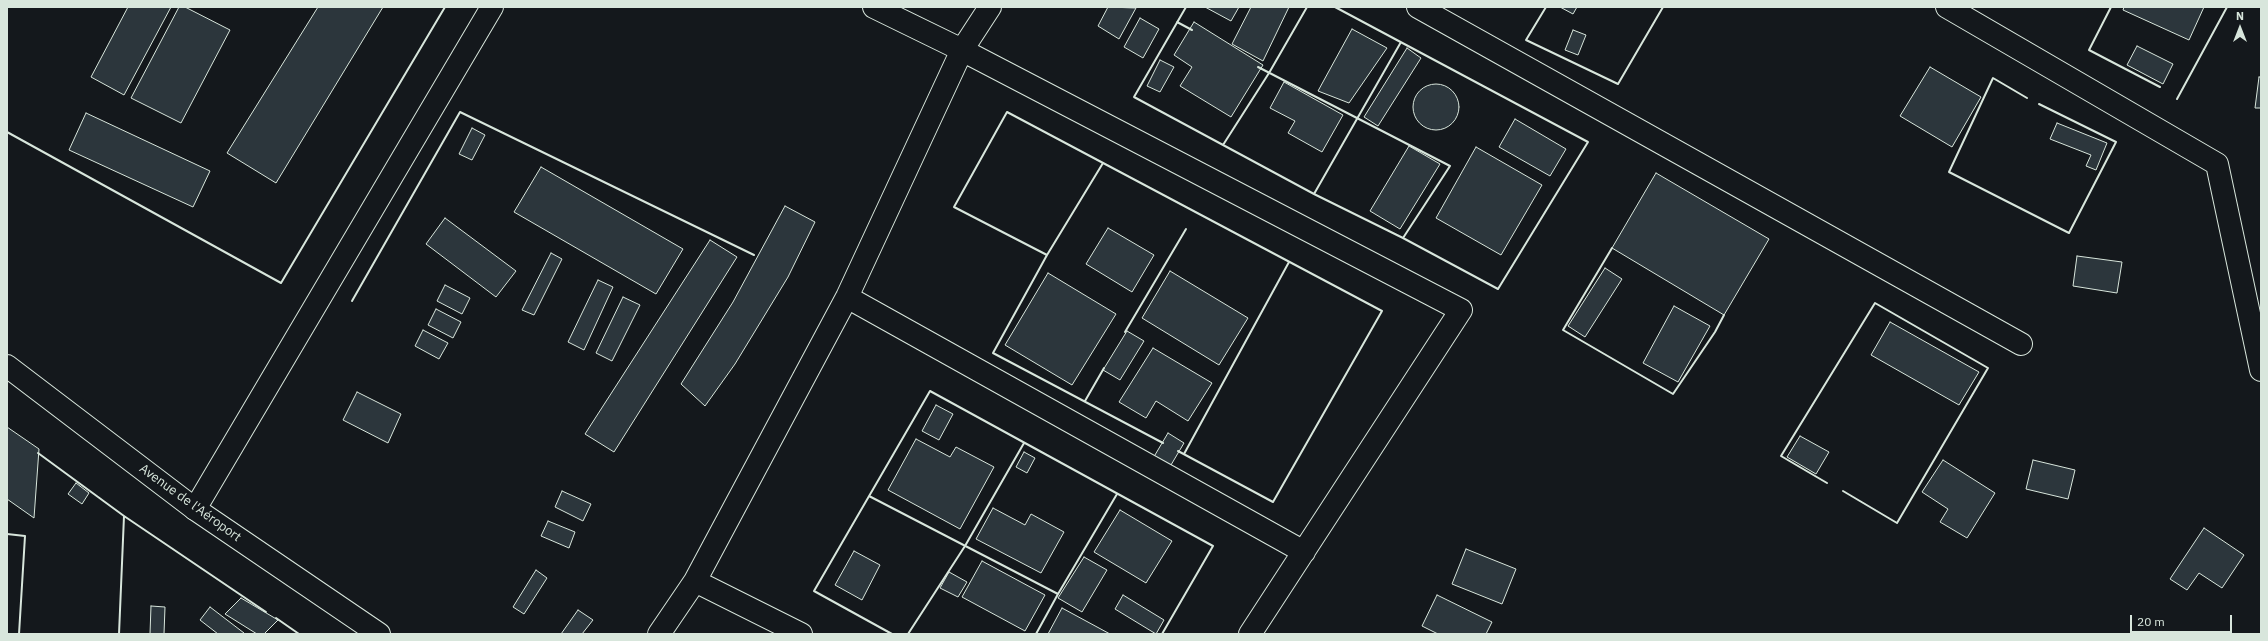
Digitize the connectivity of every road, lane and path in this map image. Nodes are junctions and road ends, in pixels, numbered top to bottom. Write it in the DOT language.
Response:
graph roads {
  1 [pos="492,7"];
  2 [pos="874,7"];
  3 [pos="990,7"];
  4 [pos="1418,7"];
  5 [pos="1947,7"];
  6 [pos="962,50"];
  7 [pos="848,297"];
  8 [pos="2021,344"];
  9 [pos="7,366"];
  10 [pos="2261,370"];
  11 [pos="195,509"];
  12 [pos="1304,552"];
  13 [pos="694,580"];
  14 [pos="379,634"];
  15 [pos="659,634"];
  16 [pos="801,634"];
  17 [pos="1250,634"];
  1 -- 11 [label="street"];
  2 -- 6 [label="street"];
  3 -- 6 [label="street"];
  4 -- 8 [label="street"];
  5 -- 10 [label="street"];
  6 -- 7 [label="street"];
  6 -- 12 [label="street"];
  7 -- 12 [label="street"];
  7 -- 13 [label="street"];
  9 -- 11 [label="street, Avenue de l'Aéroport"];
  11 -- 14 [label="street, Avenue de l'Aéroport"];
  12 -- 17 [label="street"];
  13 -- 15 [label="street"];
  13 -- 16 [label="street"];
}
